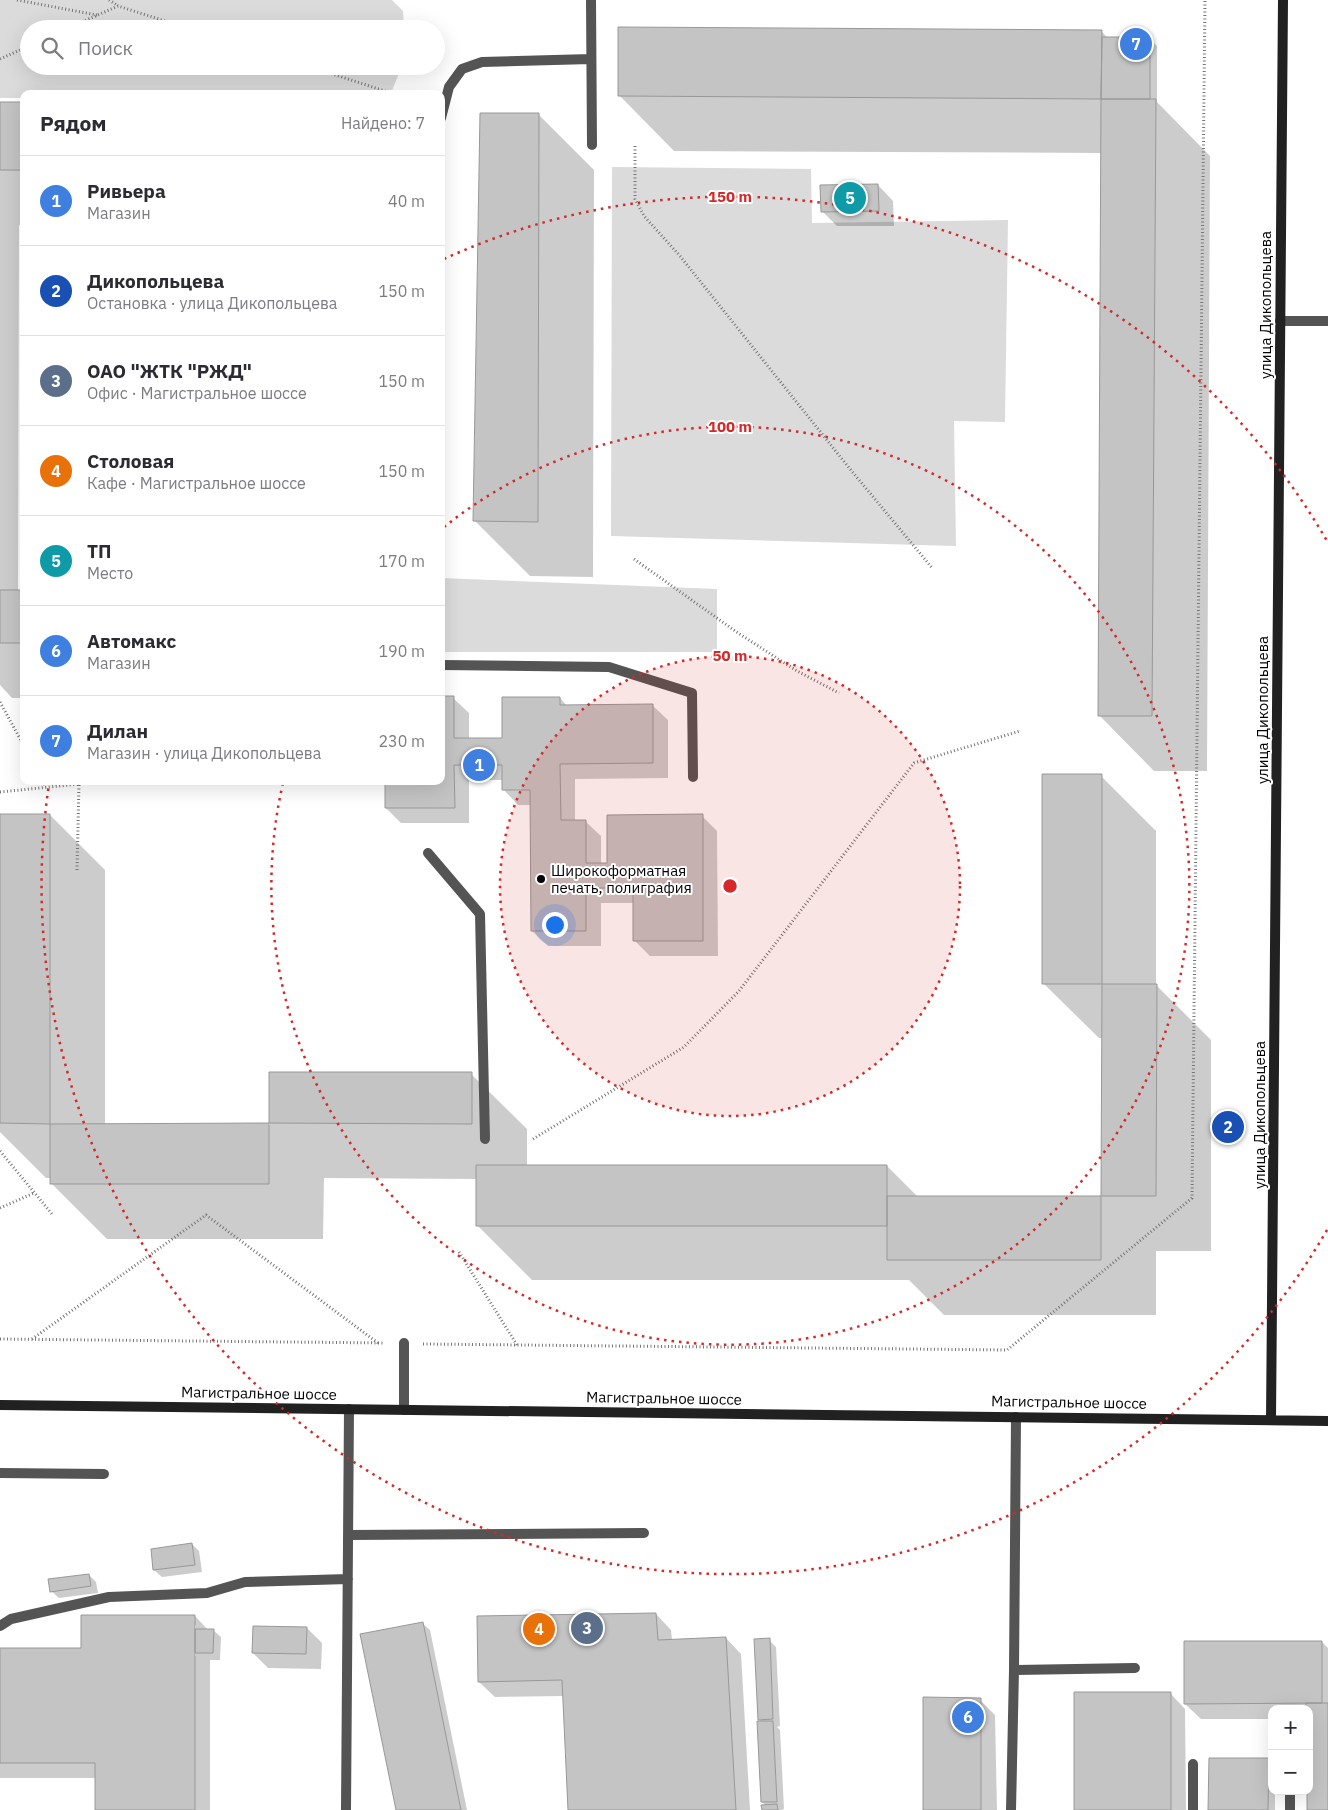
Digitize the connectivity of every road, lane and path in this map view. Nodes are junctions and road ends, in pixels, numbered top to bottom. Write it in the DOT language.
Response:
graph roads {
  1 [pos="17,0"];
  2 [pos="109,0"];
  3 [pos="591,0"];
  4 [pos="1205,0"];
  5 [pos="1283,0"];
  6 [pos="118,6"];
  7 [pos="97,15"];
  8 [pos="86,20"];
  9 [pos="162,20"];
  10 [pos="20,50"];
  11 [pos="0,59"];
  12 [pos="591,59"];
  13 [pos="336,75"];
  14 [pos="382,90"];
  15 [pos="445,102"];
  16 [pos="592,145"];
  17 [pos="635,146"];
  18 [pos="1280,321"];
  19 [pos="1328,322"];
  20 [pos="634,559"];
  21 [pos="934,569"];
  22 [pos="445,665"];
  23 [pos="839,692"];
  24 [pos="0,702"];
  25 [pos="1020,731"];
  26 [pos="20,739"];
  27 [pos="693,777"];
  28 [pos="60,785"];
  29 [pos="80,785"];
  30 [pos="46,787"];
  31 [pos="0,792"];
  32 [pos="428,853"];
  33 [pos="77,870"];
  34 [pos="485,1139"];
  35 [pos="532,1139"];
  36 [pos="0,1151"];
  37 [pos="34,1193"];
  38 [pos="0,1208"];
  39 [pos="52,1214"];
  40 [pos="459,1252"];
  41 [pos="0,1339"];
  42 [pos="31,1340"];
  43 [pos="378,1343"];
  44 [pos="404,1343"];
  45 [pos="516,1345"];
  46 [pos="0,1405"];
  47 [pos="349,1409"];
  48 [pos="404,1410"];
  49 [pos="1016,1417"];
  50 [pos="1271,1420"];
  51 [pos="1328,1421"];
  52 [pos="0,1472"];
  53 [pos="104,1474"];
  54 [pos="644,1533"];
  55 [pos="348,1535"];
  56 [pos="348,1579"];
  57 [pos="0,1626"];
  58 [pos="1135,1668"];
  59 [pos="1014,1670"];
  60 [pos="1193,1764"];
  61 [pos="1290,1795"];
  62 [pos="346,1810"];
  63 [pos="1011,1810"];
  64 [pos="1192,1810"];
  65 [pos="1290,1810"];
  1 -- 7 [label="path"];
  2 -- 6 [label="path"];
  3 -- 12 [label="lane"];
  4 -- 45 [label="path"];
  5 -- 18 [label="main road, улица Дикопольцева"];
  6 -- 7 [label="path"];
  6 -- 9 [label="path"];
  7 -- 8 [label="path"];
  10 -- 11 [label="path"];
  12 -- 15 [label="lane"];
  12 -- 16 [label="lane"];
  13 -- 14 [label="path"];
  17 -- 21 [label="path"];
  18 -- 19 [label="lane"];
  18 -- 50 [label="main road, улица Дикопольцева"];
  20 -- 23 [label="path"];
  22 -- 27 [label="lane"];
  24 -- 26 [label="path"];
  25 -- 35 [label="path"];
  28 -- 30 [label="path"];
  29 -- 33 [label="path"];
  30 -- 31 [label="path"];
  32 -- 34 [label="lane"];
  36 -- 37 [label="path"];
  37 -- 38 [label="path"];
  37 -- 39 [label="path"];
  40 -- 45 [label="path"];
  41 -- 42 [label="path"];
  42 -- 43 [label="path"];
  42 -- 43 [label="path"];
  43 -- 44 [label="path"];
  44 -- 45 [label="path"];
  44 -- 48 [label="lane"];
  46 -- 47 [label="main road, Магистральное шоссе"];
  47 -- 48 [label="main road, Магистральное шоссе"];
  47 -- 55 [label="lane"];
  48 -- 49 [label="main road, Магистральное шоссе"];
  49 -- 50 [label="main road, Магистральное шоссе"];
  49 -- 59 [label="lane"];
  50 -- 51 [label="main road, Магистральное шоссе"];
  52 -- 53 [label="lane"];
  54 -- 55 [label="lane"];
  55 -- 56 [label="lane"];
  56 -- 57 [label="lane"];
  56 -- 62 [label="lane"];
  58 -- 59 [label="lane"];
  59 -- 63 [label="lane"];
  60 -- 64 [label="lane"];
  61 -- 65 [label="lane"];
}
